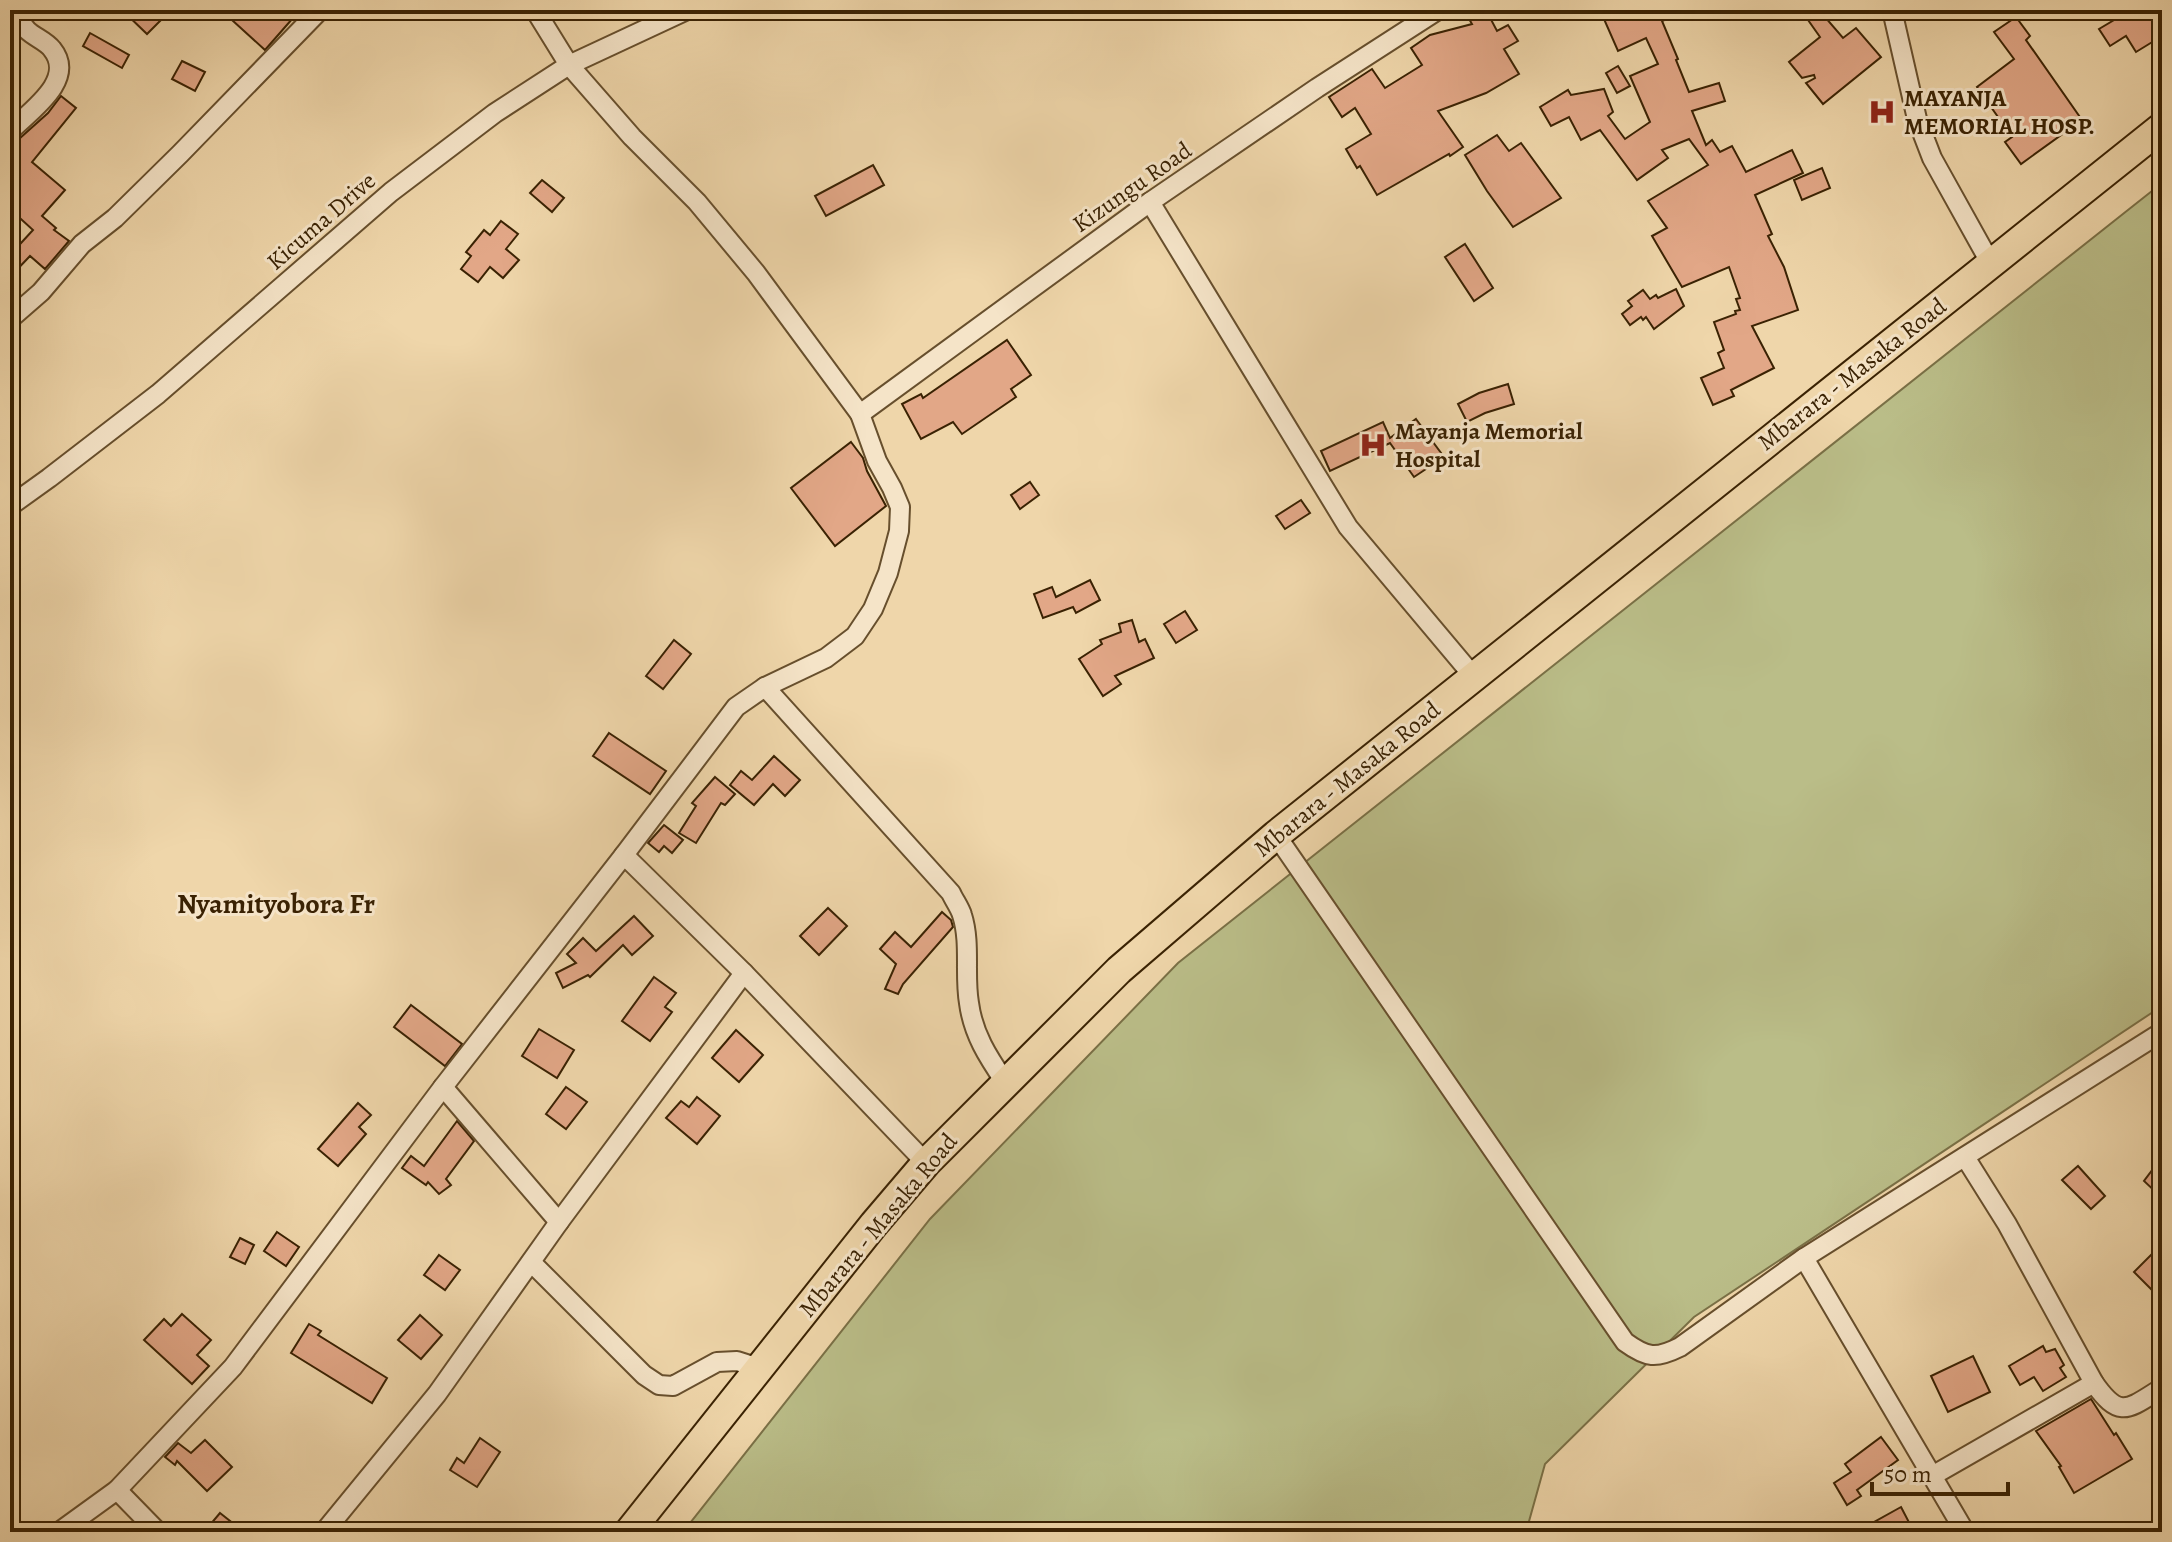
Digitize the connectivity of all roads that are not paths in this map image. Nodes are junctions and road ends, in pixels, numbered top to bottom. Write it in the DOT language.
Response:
graph roads {
  1 [pos="10,10"];
  2 [pos="320,10"];
  3 [pos="535,10"];
  4 [pos="687,10"];
  5 [pos="1438,10"];
  6 [pos="1892,10"];
  7 [pos="569,65"];
  8 [pos="2162,127"];
  9 [pos="10,131"];
  10 [pos="1150,202"];
  11 [pos="1991,264"];
  12 [pos="10,319"];
  13 [pos="860,414"];
  14 [pos="10,506"];
  15 [pos="1474,677"];
  16 [pos="765,687"];
  17 [pos="1276,835"];
  18 [pos="624,855"];
  19 [pos="744,973"];
  20 [pos="2162,1032"];
  21 [pos="1005,1082"];
  22 [pos="443,1087"];
  23 [pos="1965,1157"];
  24 [pos="926,1163"];
  25 [pos="559,1222"];
  26 [pos="1804,1258"];
  27 [pos="531,1262"];
  28 [pos="759,1368"];
  29 [pos="2094,1383"];
  30 [pos="2162,1388"];
  31 [pos="1932,1476"];
  32 [pos="117,1490"];
  33 [pos="59,1532"];
  34 [pos="158,1532"];
  35 [pos="324,1532"];
  36 [pos="629,1532"];
  37 [pos="1965,1532"];
  1 -- 9 [label="street"];
  2 -- 12 [label="street"];
  3 -- 7 [label="street"];
  4 -- 7 [label="street, Kicuma Drive"];
  5 -- 10 [label="street, Kizungu Road"];
  6 -- 11 [label="street"];
  7 -- 13 [label="street"];
  7 -- 14 [label="street, Kicuma Drive"];
  8 -- 11 [label="main road, Mbarara - Masaka Road"];
  10 -- 13 [label="street, Kizungu Road"];
  10 -- 15 [label="street"];
  11 -- 15 [label="main road, Mbarara - Masaka Road"];
  13 -- 16 [label="street"];
  15 -- 17 [label="main road, Mbarara - Masaka Road"];
  16 -- 18 [label="street"];
  16 -- 21 [label="street"];
  17 -- 21 [label="main road, Mbarara - Masaka Road"];
  17 -- 26 [label="street"];
  18 -- 19 [label="street"];
  18 -- 22 [label="street"];
  19 -- 24 [label="street"];
  19 -- 25 [label="street"];
  20 -- 23 [label="street"];
  21 -- 24 [label="main road, Mbarara - Masaka Road"];
  22 -- 25 [label="street"];
  22 -- 32 [label="street"];
  23 -- 26 [label="street"];
  23 -- 29 [label="street"];
  24 -- 28 [label="main road, Mbarara - Masaka Road"];
  25 -- 27 [label="street"];
  26 -- 31 [label="street"];
  27 -- 28 [label="street"];
  27 -- 35 [label="street"];
  28 -- 36 [label="main road, Mbarara - Masaka Road"];
  29 -- 30 [label="street"];
  29 -- 31 [label="street"];
  31 -- 37 [label="street"];
  32 -- 33 [label="street"];
  32 -- 34 [label="street"];
}
